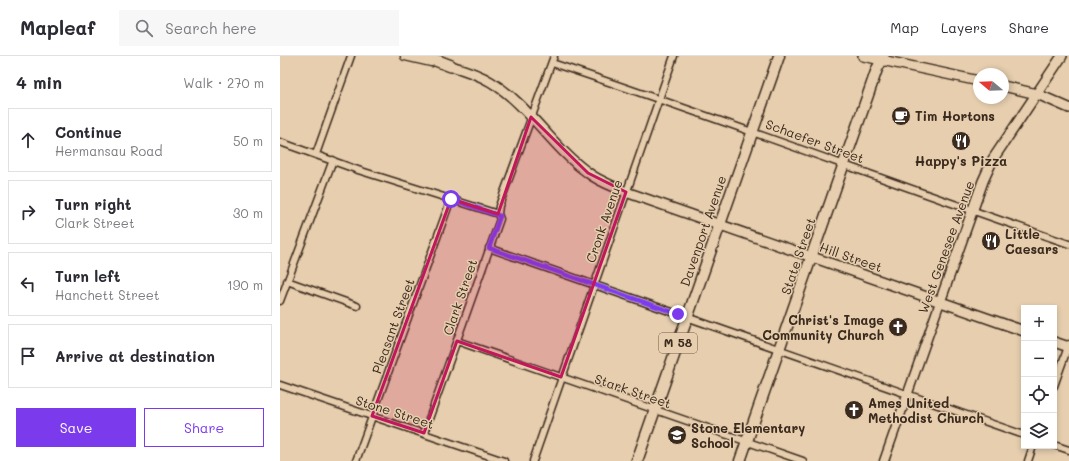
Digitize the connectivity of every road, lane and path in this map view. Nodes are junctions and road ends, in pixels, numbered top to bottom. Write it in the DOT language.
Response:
graph roads {
  1 [pos="351,56"];
  2 [pos="405,56"];
  3 [pos="425,56"];
  4 [pos="554,56"];
  5 [pos="674,56"];
  6 [pos="779,56"];
  7 [pos="863,56"];
  8 [pos="1062,56"];
  9 [pos="883,57"];
  10 [pos="552,63"];
  11 [pos="451,66"];
  12 [pos="973,80"];
  13 [pos="1009,87"];
  14 [pos="1038,94"];
  15 [pos="659,98"];
  16 [pos="1069,108"];
  17 [pos="531,117"];
  18 [pos="751,132"];
  19 [pos="280,142"];
  20 [pos="316,154"];
  21 [pos="333,160"];
  22 [pos="844,166"];
  23 [pos="626,192"];
  24 [pos="451,199"];
  25 [pos="972,210"];
  26 [pos="498,214"];
  27 [pos="719,224"];
  28 [pos="1069,244"];
  29 [pos="489,248"];
  30 [pos="812,257"];
  31 [pos="287,282"];
  32 [pos="594,284"];
  33 [pos="280,301"];
  34 [pos="940,302"];
  35 [pos="358,306"];
  36 [pos="687,317"];
  37 [pos="1021,330"];
  38 [pos="457,341"];
  39 [pos="1057,343"];
  40 [pos="1069,346"];
  41 [pos="779,349"];
  42 [pos="562,377"];
  43 [pos="1057,378"];
  44 [pos="280,385"];
  45 [pos="908,394"];
  46 [pos="654,410"];
  47 [pos="372,416"];
  48 [pos="424,433"];
  49 [pos="1021,434"];
  50 [pos="747,441"];
  51 [pos="1057,446"];
  52 [pos="1032,449"];
  53 [pos="1069,450"];
  54 [pos="356,461"];
  55 [pos="504,461"];
  56 [pos="533,461"];
  57 [pos="636,461"];
  58 [pos="740,461"];
  59 [pos="803,461"];
  60 [pos="884,461"];
  61 [pos="1028,461"];
  1 -- 20 [label="street"];
  2 -- 11 [label="street"];
  3 -- 11 [label="highway"];
  4 -- 10 [label="street, Clark Street"];
  5 -- 15 [label="street, Cronk Avenue"];
  6 -- 18 [label="main road, Davenport Avenue / M 58"];
  7 -- 9 [label="main road"];
  8 -- 14 [label="main road, West Genesee Avenue"];
  9 -- 12 [label="main road"];
  9 -- 22 [label="main road, State Street"];
  10 -- 15 [label="street, Schaefer Street"];
  10 -- 17 [label="street, Clark Street"];
  11 -- 17 [label="main road"];
  13 -- 14 [label="main road"];
  14 -- 16 [label="main road"];
  14 -- 25 [label="main road, West Genesee Avenue"];
  15 -- 18 [label="street, Schaefer Street"];
  15 -- 23 [label="street, Cronk Avenue"];
  17 -- 23 [label="main road, Hill Street"];
  17 -- 26 [label="street, Clark Street"];
  18 -- 22 [label="street, Schaefer Street"];
  18 -- 27 [label="main road, Davenport Avenue / M 58"];
  19 -- 20 [label="street"];
  20 -- 21 [label="street"];
  21 -- 24 [label="street"];
  21 -- 31 [label="street"];
  22 -- 25 [label="street, Schaefer Street"];
  22 -- 30 [label="main road, State Street"];
  23 -- 27 [label="main road, Hill Street"];
  23 -- 32 [label="street, Cronk Avenue"];
  24 -- 26 [label="street"];
  24 -- 47 [label="street, Pleasant Street"];
  25 -- 28 [label="street, Schaefer Street"];
  25 -- 34 [label="main road, West Genesee Avenue"];
  26 -- 29 [label="street, Clark Street"];
  27 -- 30 [label="main road, Hill Street"];
  27 -- 36 [label="main road, Davenport Avenue / M 58"];
  29 -- 32 [label="street"];
  29 -- 38 [label="street, Clark Street"];
  30 -- 34 [label="main road, Hill Street"];
  30 -- 41 [label="main road, State Street"];
  31 -- 33 [label="street"];
  31 -- 35 [label="street"];
  32 -- 36 [label="street"];
  32 -- 42 [label="street, Cronk Avenue"];
  34 -- 37 [label="main road, Hill Street"];
  34 -- 45 [label="street, West Genesee Avenue"];
  36 -- 41 [label="street"];
  36 -- 46 [label="main road, Davenport Avenue / M 58"];
  38 -- 42 [label="street, Stark Street"];
  38 -- 48 [label="street, Clark Street"];
  39 -- 40 [label="main road"];
  40 -- 43 [label="street"];
  41 -- 45 [label="street"];
  41 -- 50 [label="main road, State Street"];
  42 -- 46 [label="street, Stark Street"];
  42 -- 56 [label="street, Cronk Avenue"];
  44 -- 47 [label="street, Stone Street"];
  45 -- 49 [label="street"];
  45 -- 60 [label="street, West Genesee Avenue"];
  46 -- 50 [label="street, Stark Street"];
  46 -- 57 [label="main road, Davenport Avenue / M 58"];
  47 -- 48 [label="street, Stone Street"];
  47 -- 54 [label="street, Pleasant Street"];
  48 -- 55 [label="street, Stone Street"];
  50 -- 58 [label="main road, State Street"];
  50 -- 59 [label="street, Stark Street"];
  51 -- 53 [label="street"];
  52 -- 61 [label="street"];
}
